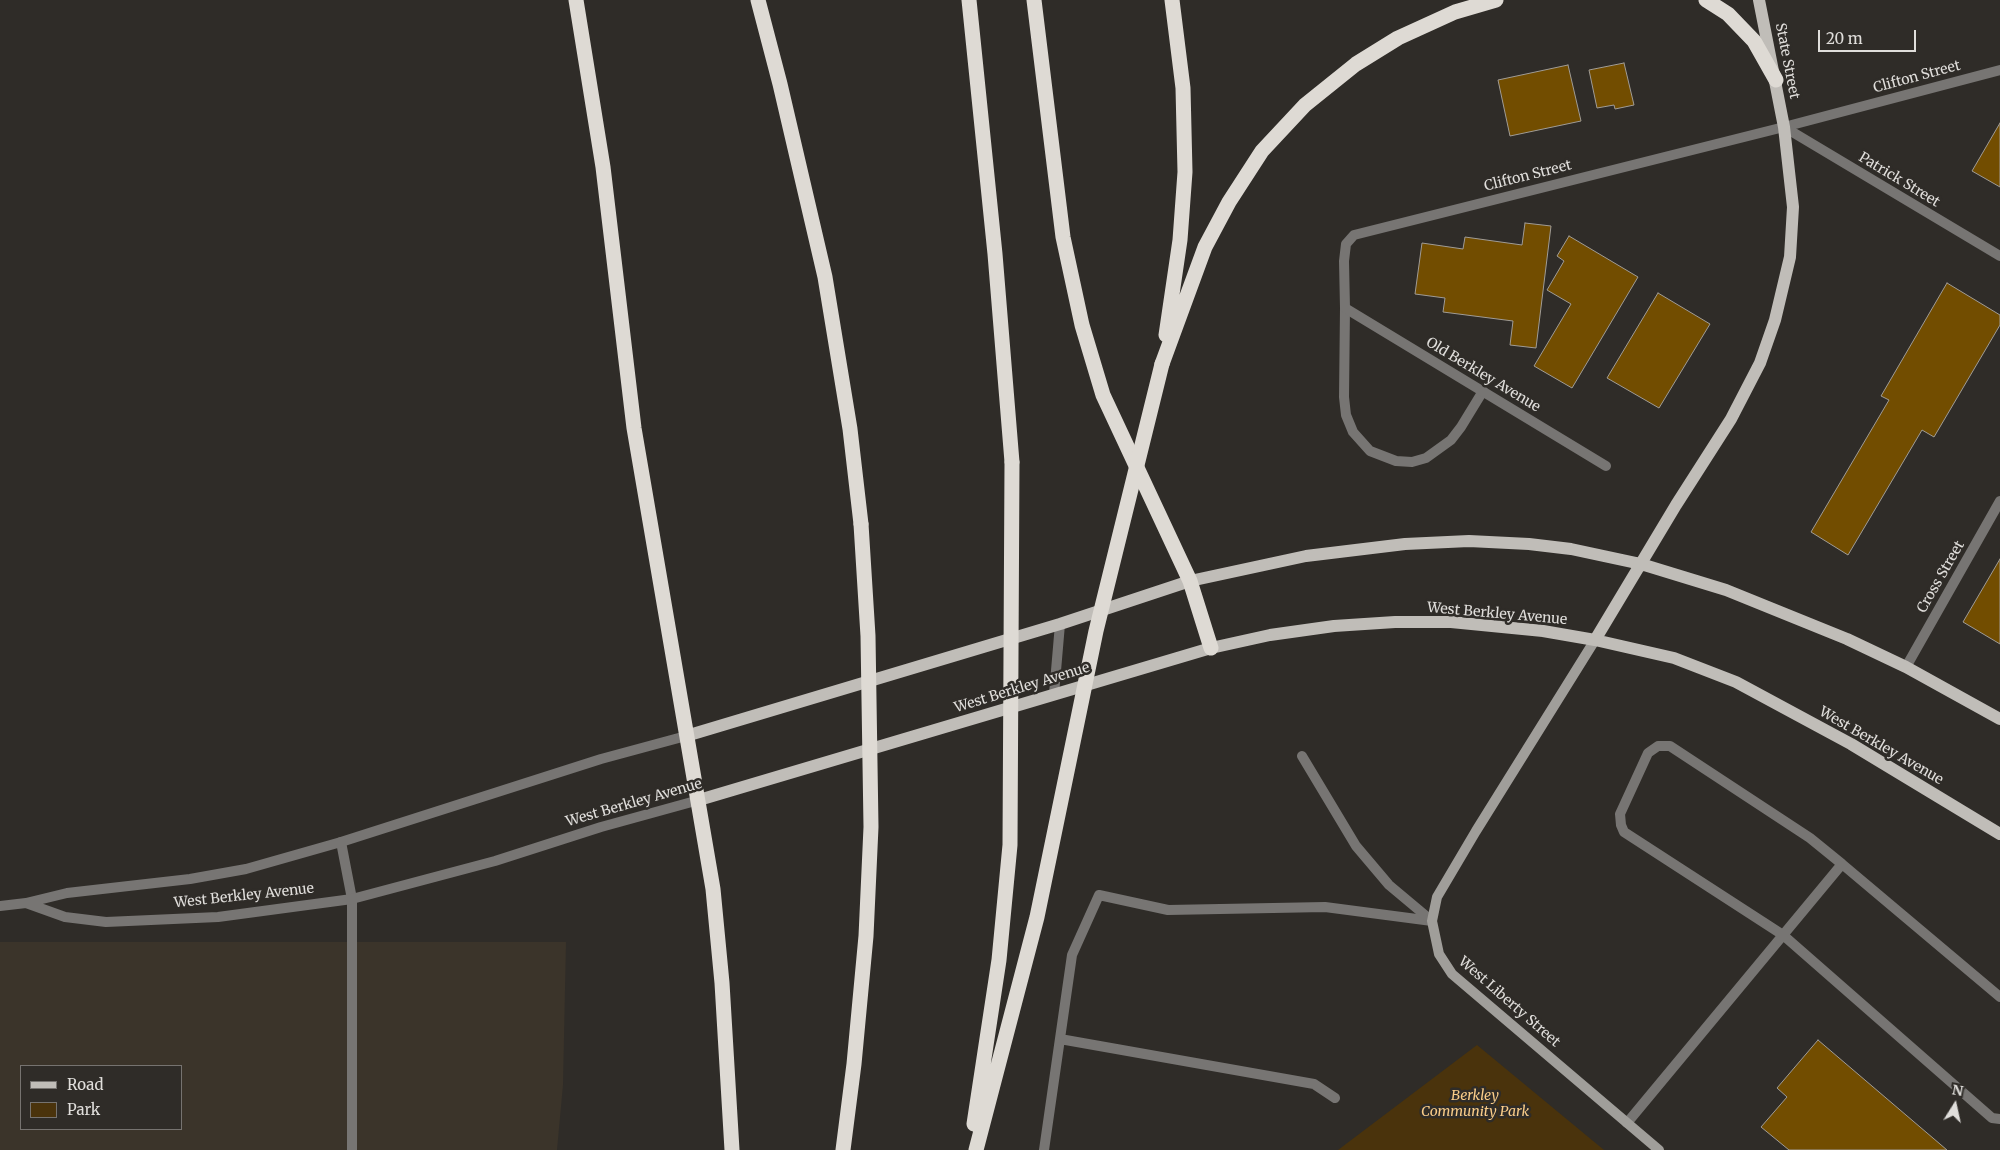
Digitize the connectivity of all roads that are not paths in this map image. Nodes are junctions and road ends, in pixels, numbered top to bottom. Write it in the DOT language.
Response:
graph roads {
  1 [pos="576,0"];
  2 [pos="758,0"];
  3 [pos="969,0"];
  4 [pos="1034,0"];
  5 [pos="1172,0"];
  6 [pos="1496,0"];
  7 [pos="1706,0"];
  8 [pos="1759,0"];
  9 [pos="2000,70"];
  10 [pos="1776,80"];
  11 [pos="1784,127"];
  12 [pos="2000,256"];
  13 [pos="1345,308"];
  14 [pos="1162,364"];
  15 [pos="1483,391"];
  16 [pos="1606,466"];
  17 [pos="2000,501"];
  18 [pos="1641,564"];
  19 [pos="1190,581"];
  20 [pos="1060,624"];
  21 [pos="1595,640"];
  22 [pos="1211,648"];
  23 [pos="1906,667"];
  24 [pos="1054,694"];
  25 [pos="2000,720"];
  26 [pos="686,736"];
  27 [pos="1302,756"];
  28 [pos="699,800"];
  29 [pos="2000,834"];
  30 [pos="341,842"];
  31 [pos="1842,864"];
  32 [pos="352,899"];
  33 [pos="26,904"];
  34 [pos="0,906"];
  35 [pos="1432,921"];
  36 [pos="1783,935"];
  37 [pos="2000,997"];
  38 [pos="1060,1038"];
  39 [pos="1335,1098"];
  40 [pos="2000,1119"];
  41 [pos="1627,1123"];
  42 [pos="352,1150"];
  43 [pos="732,1150"];
  44 [pos="843,1150"];
  45 [pos="971,1150"];
  46 [pos="976,1150"];
  47 [pos="1044,1150"];
  48 [pos="1659,1150"];
  1 -- 26 [label="highway"];
  2 -- 44 [label="highway, bridge"];
  3 -- 45 [label="highway, bridge"];
  4 -- 19 [label="highway"];
  5 -- 14 [label="highway"];
  6 -- 14 [label="highway"];
  7 -- 10 [label="highway"];
  8 -- 10 [label="main road, State Street"];
  9 -- 11 [label="street, Clifton Street"];
  10 -- 11 [label="main road, State Street"];
  11 -- 12 [label="street, Patrick Street"];
  11 -- 13 [label="street, Clifton Street"];
  11 -- 18 [label="main road"];
  13 -- 15 [label="street, Old Berkley Avenue"];
  13 -- 15 [label="street, Clifton Street"];
  14 -- 46 [label="highway, bridge"];
  15 -- 16 [label="street, Old Berkley Avenue"];
  17 -- 23 [label="street, Cross Street"];
  18 -- 19 [label="main road, West Berkley Avenue"];
  18 -- 21 [label="main road"];
  18 -- 23 [label="main road, West Berkley Avenue"];
  19 -- 20 [label="main road, West Berkley Avenue"];
  19 -- 22 [label="highway"];
  20 -- 24 [label="street"];
  20 -- 26 [label="main road, West Berkley Avenue"];
  21 -- 22 [label="main road, West Berkley Avenue"];
  21 -- 29 [label="main road, West Berkley Avenue"];
  21 -- 35 [label="main road"];
  22 -- 24 [label="main road, West Berkley Avenue"];
  23 -- 25 [label="main road, West Berkley Avenue"];
  24 -- 28 [label="main road, West Berkley Avenue"];
  26 -- 28 [label="highway"];
  26 -- 30 [label="street, West Berkley Avenue"];
  27 -- 35 [label="street"];
  28 -- 32 [label="street, West Berkley Avenue"];
  28 -- 43 [label="highway"];
  30 -- 32 [label="street"];
  30 -- 33 [label="street, West Berkley Avenue"];
  31 -- 36 [label="street"];
  31 -- 36 [label="street"];
  31 -- 37 [label="street"];
  32 -- 33 [label="street, West Berkley Avenue"];
  32 -- 42 [label="street"];
  33 -- 34 [label="street, West Berkley Avenue"];
  35 -- 38 [label="street"];
  35 -- 41 [label="main road, West Liberty Street"];
  36 -- 40 [label="street"];
  36 -- 41 [label="street"];
  38 -- 39 [label="street"];
  38 -- 47 [label="street"];
  41 -- 48 [label="main road, West Liberty Street"];
}
